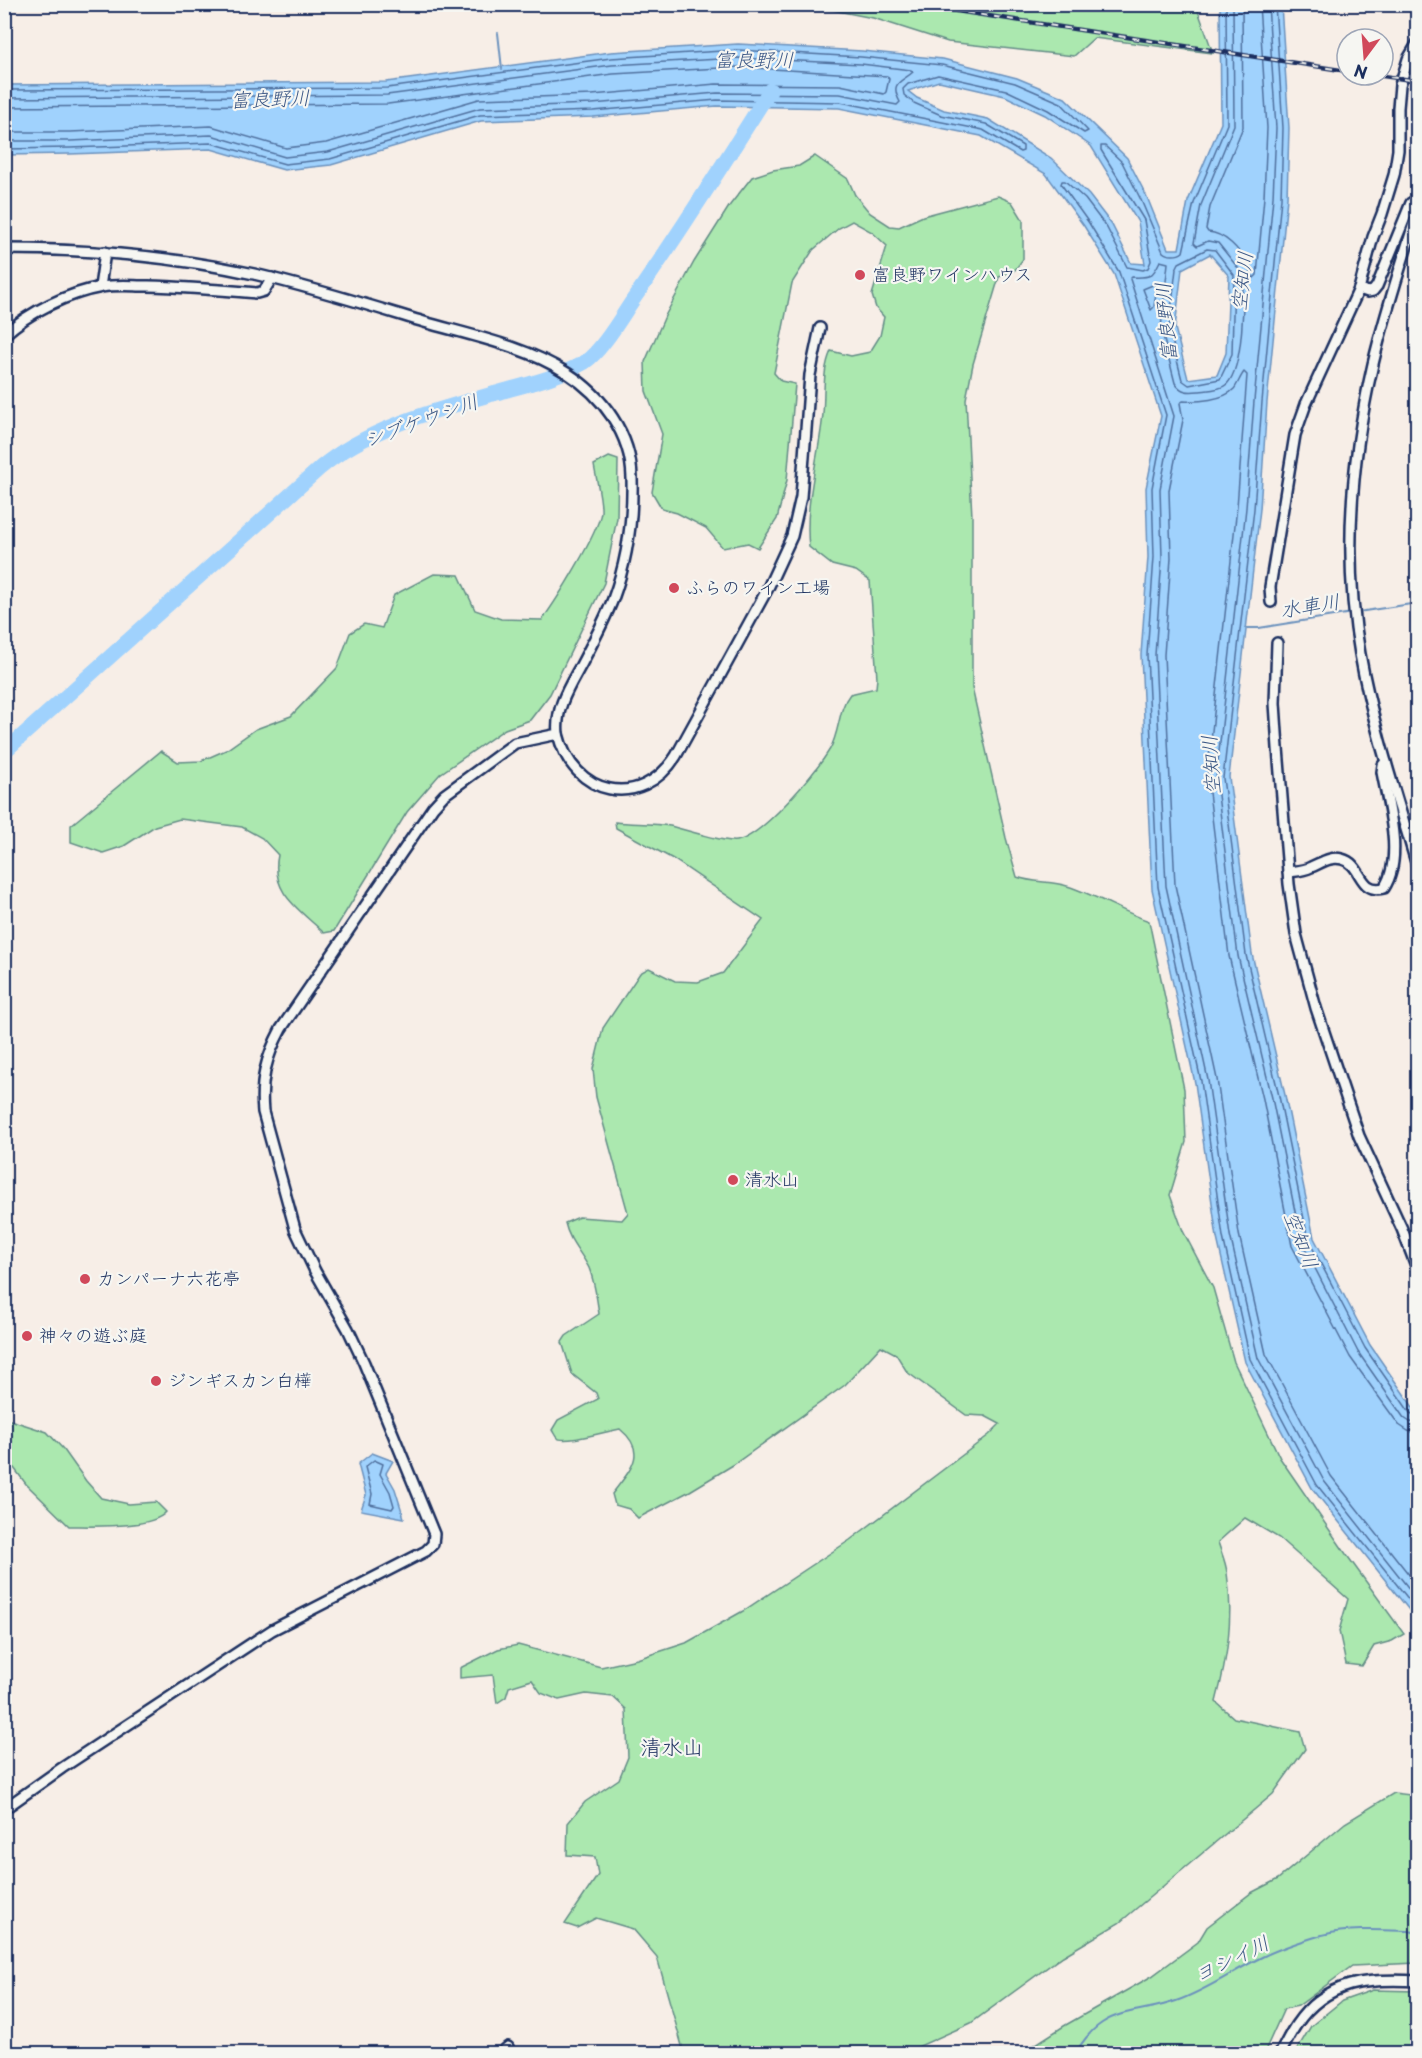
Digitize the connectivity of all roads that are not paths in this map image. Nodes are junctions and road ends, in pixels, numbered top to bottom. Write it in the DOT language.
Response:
graph roads {
  1 [pos="1418,42"];
  2 [pos="1418,200"];
  3 [pos="1418,212"];
  4 [pos="4,249"];
  5 [pos="105,252"];
  6 [pos="272,278"];
  7 [pos="100,287"];
  8 [pos="1359,289"];
  9 [pos="820,328"];
  10 [pos="4,335"];
  11 [pos="1271,602"];
  12 [pos="1277,643"];
  13 [pos="558,734"];
  14 [pos="1386,762"];
  15 [pos="1418,869"];
  16 [pos="1288,872"];
  17 [pos="1418,1271"];
  18 [pos="4,1809"];
  19 [pos="1418,1981"];
  20 [pos="1280,2054"];
  1 -- 8 [label="street"];
  2 -- 8 [label="street"];
  3 -- 14 [label="street"];
  4 -- 5 [label="street"];
  5 -- 6 [label="street"];
  5 -- 7 [label="street"];
  6 -- 7 [label="street"];
  6 -- 13 [label="street"];
  7 -- 10 [label="street"];
  8 -- 11 [label="street"];
  9 -- 13 [label="street"];
  12 -- 16 [label="street"];
  13 -- 18 [label="street"];
  14 -- 15 [label="street"];
  14 -- 16 [label="street"];
  16 -- 17 [label="street"];
  19 -- 20 [label="street"];
}
